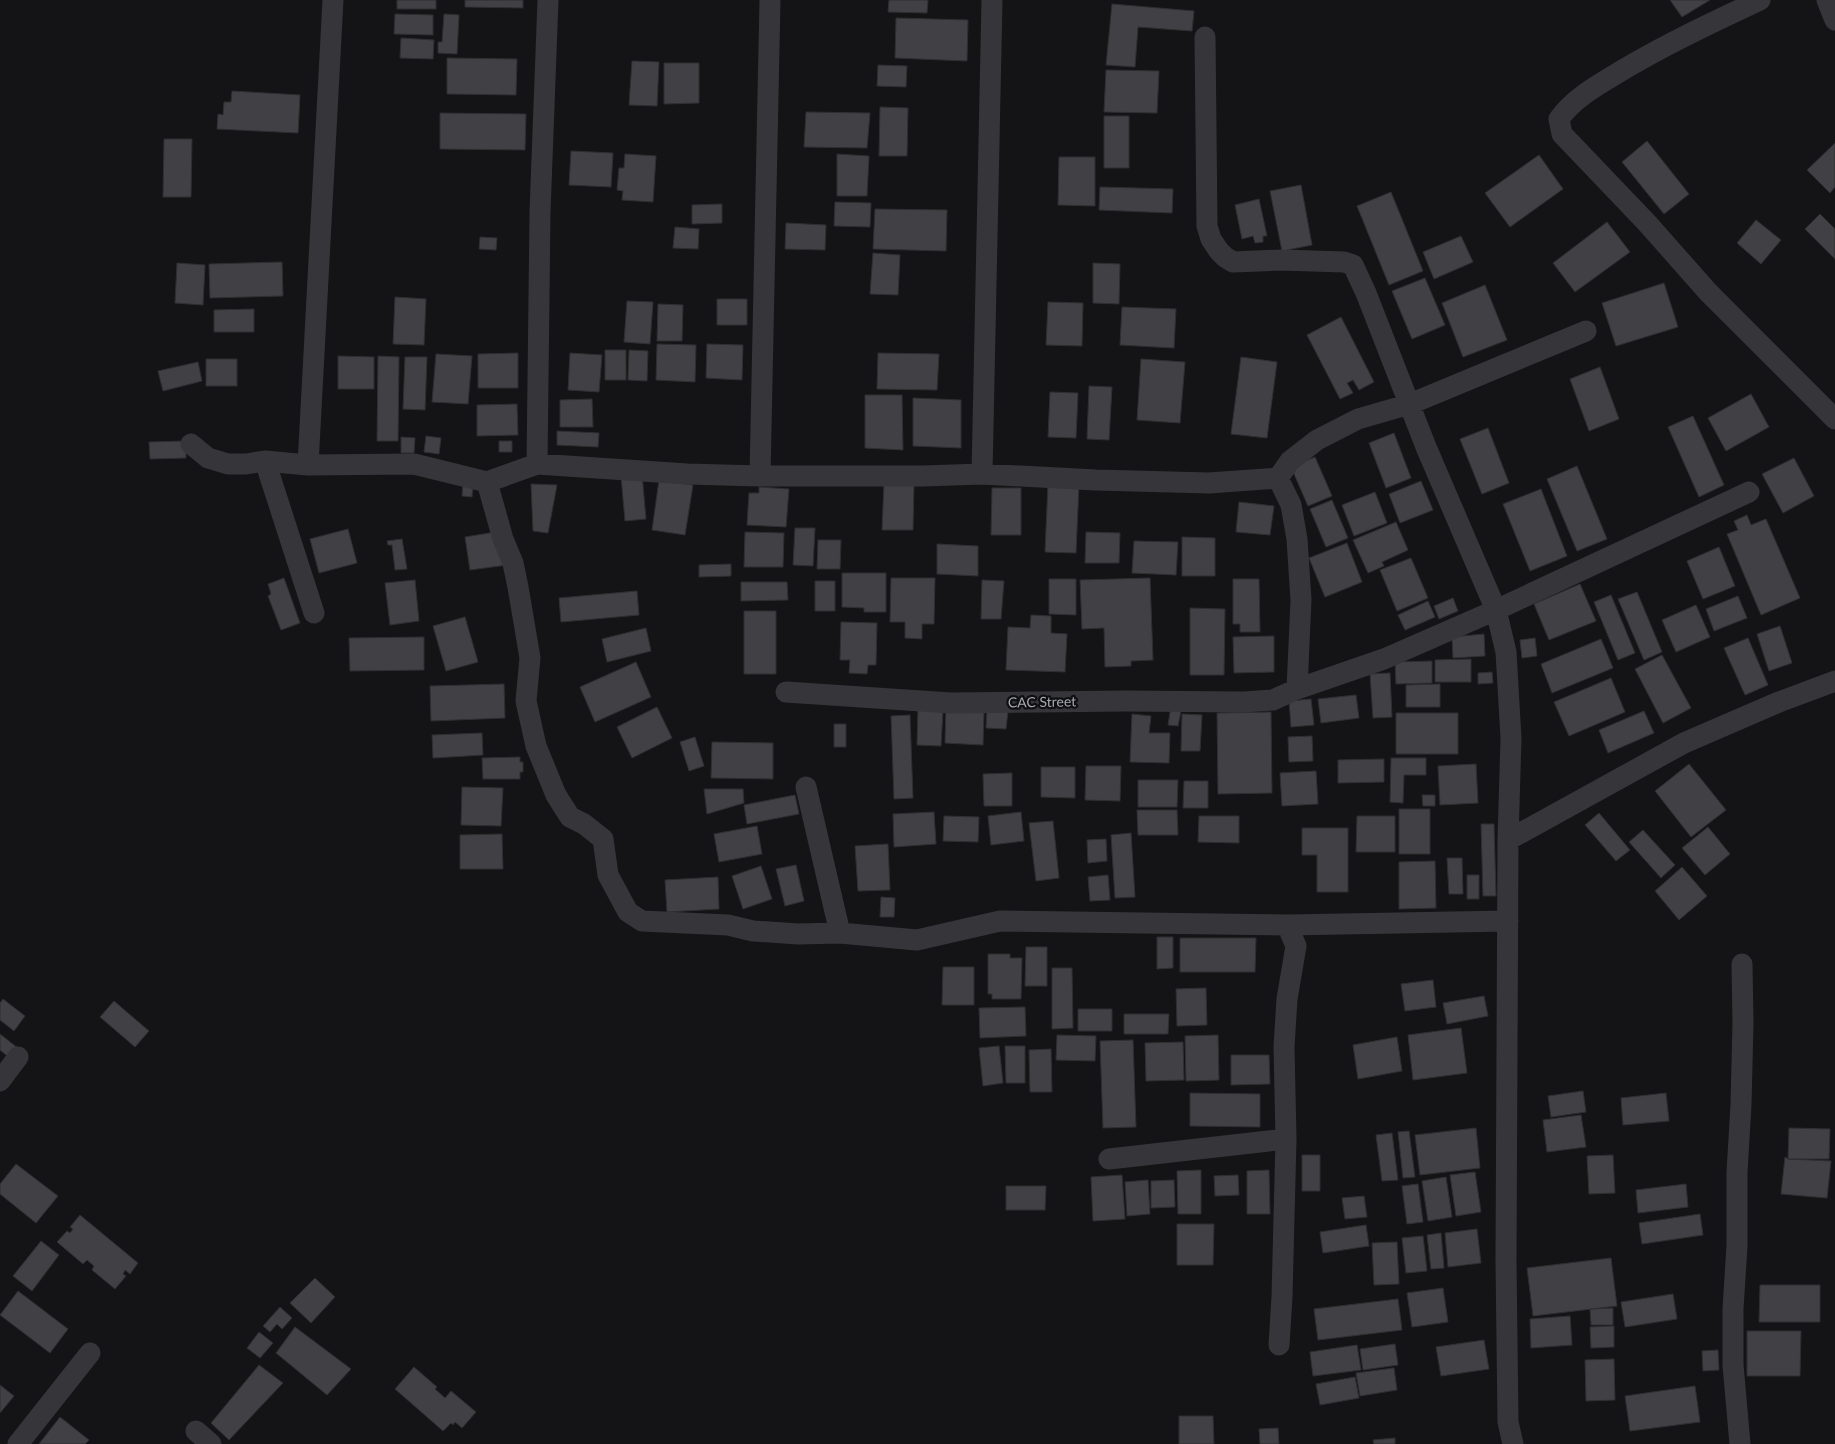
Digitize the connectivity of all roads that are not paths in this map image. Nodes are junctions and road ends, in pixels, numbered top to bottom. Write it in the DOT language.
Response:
graph roads {
  1 [pos="333,0"];
  2 [pos="548,0"];
  3 [pos="770,0"];
  4 [pos="992,0"];
  5 [pos="1760,0"];
  6 [pos="1827,0"];
  7 [pos="1835,20"];
  8 [pos="1205,37"];
  9 [pos="1586,331"];
  10 [pos="1410,404"];
  11 [pos="1835,419"];
  12 [pos="191,444"];
  13 [pos="265,461"];
  14 [pos="538,464"];
  15 [pos="308,465"];
  16 [pos="982,474"];
  17 [pos="760,476"];
  18 [pos="1278,478"];
  19 [pos="488,482"];
  20 [pos="1748,492"];
  21 [pos="1496,610"];
  22 [pos="314,613"];
  23 [pos="1835,680"];
  24 [pos="1297,690"];
  25 [pos="786,692"];
  26 [pos="806,787"];
  27 [pos="1508,840"];
  28 [pos="1508,920"];
  29 [pos="1288,925"];
  30 [pos="840,933"];
  31 [pos="1742,964"];
  32 [pos="18,1056"];
  33 [pos="0,1081"];
  34 [pos="1286,1139"];
  35 [pos="1108,1159"];
  36 [pos="1279,1345"];
  37 [pos="90,1353"];
  38 [pos="18,1444"];
  39 [pos="1513,1444"];
  40 [pos="1740,1444"];
  1 -- 15 [label="street"];
  2 -- 14 [label="street"];
  3 -- 17 [label="street"];
  4 -- 16 [label="street"];
  5 -- 11 [label="street"];
  6 -- 7 [label="street"];
  8 -- 10 [label="street"];
  9 -- 10 [label="street"];
  10 -- 18 [label="street"];
  10 -- 21 [label="street"];
  12 -- 13 [label="street"];
  13 -- 15 [label="street"];
  13 -- 22 [label="street"];
  14 -- 17 [label="street"];
  14 -- 19 [label="street"];
  15 -- 19 [label="street"];
  16 -- 17 [label="street"];
  16 -- 18 [label="street"];
  18 -- 24 [label="street"];
  19 -- 30 [label="street"];
  20 -- 21 [label="street, CAC Street"];
  21 -- 24 [label="street, CAC Street"];
  21 -- 27 [label="street"];
  23 -- 27 [label="street"];
  24 -- 25 [label="street, CAC Street"];
  26 -- 30 [label="street"];
  27 -- 28 [label="street"];
  28 -- 29 [label="street"];
  28 -- 39 [label="street"];
  29 -- 30 [label="street"];
  29 -- 34 [label="street"];
  31 -- 40 [label="street"];
  32 -- 33 [label="street"];
  34 -- 35 [label="street"];
  34 -- 36 [label="street"];
  37 -- 38 [label="street"];
}
